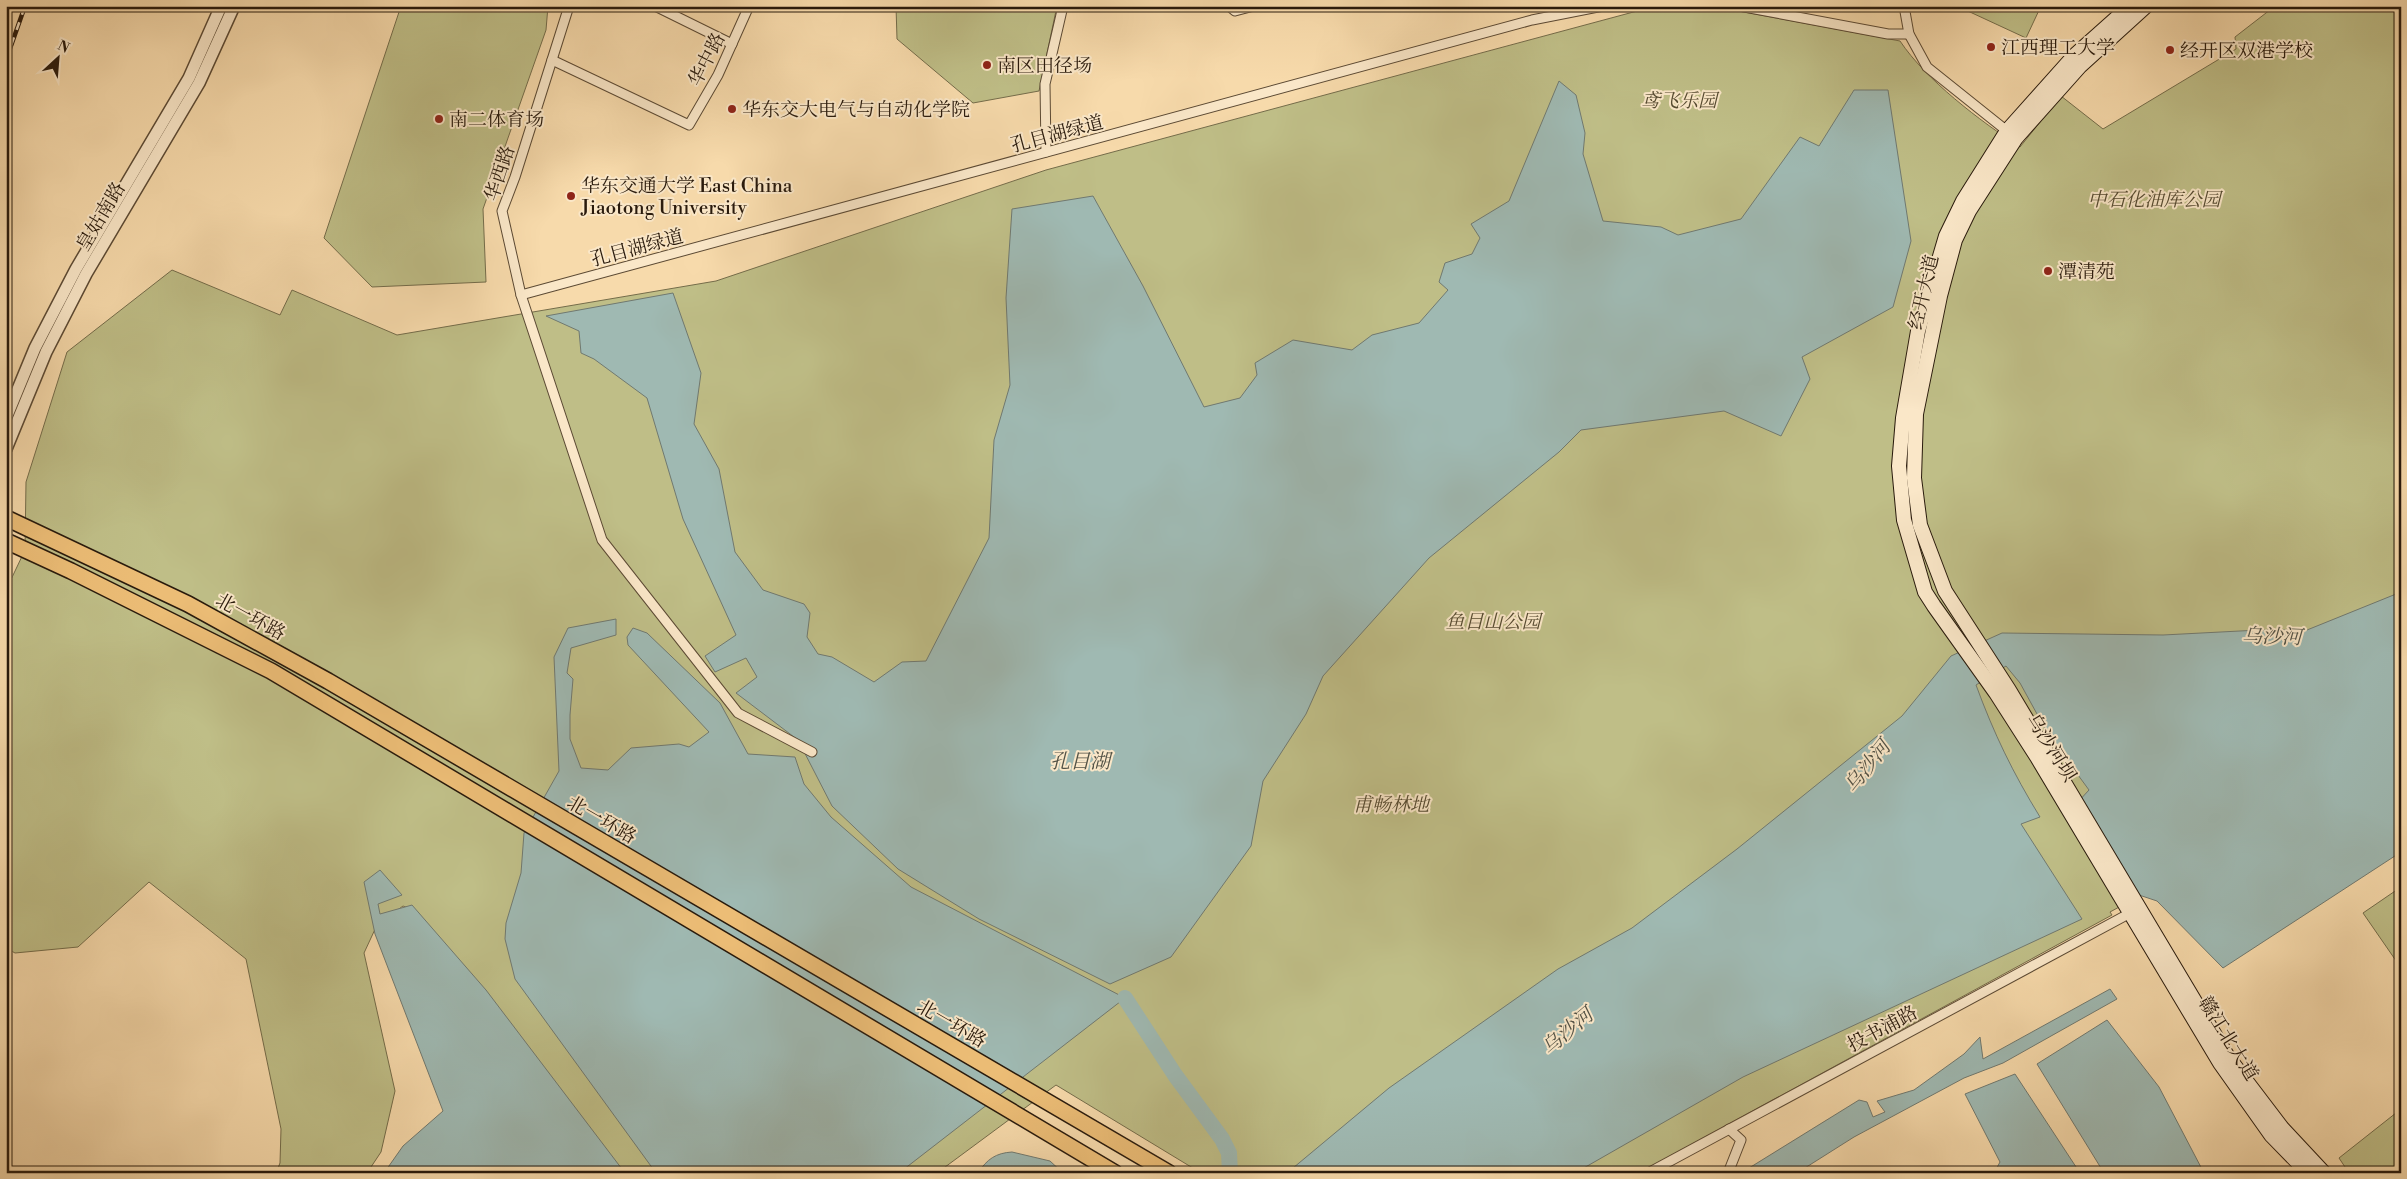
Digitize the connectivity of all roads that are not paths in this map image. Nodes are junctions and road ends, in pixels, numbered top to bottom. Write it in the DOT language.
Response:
graph roads {
  1 [pos="222,6"];
  2 [pos="234,6"];
  3 [pos="570,6"];
  4 [pos="655,6"];
  5 [pos="749,6"];
  6 [pos="1063,6"];
  7 [pos="1229,6"];
  8 [pos="1254,6"];
  9 [pos="1603,6"];
  10 [pos="1739,6"];
  11 [pos="1904,6"];
  12 [pos="2130,6"];
  13 [pos="2146,6"];
  14 [pos="1909,34"];
  15 [pos="732,44"];
  16 [pos="552,60"];
  17 [pos="2007,131"];
  18 [pos="1046,152"];
  19 [pos="520,295"];
  20 [pos="6,418"];
  21 [pos="6,449"];
  22 [pos="6,518"];
  23 [pos="6,541"];
  24 [pos="1934,606"];
  25 [pos="1978,641"];
  26 [pos="2002,692"];
  27 [pos="812,752"];
  28 [pos="2136,910"];
  29 [pos="2151,926"];
  30 [pos="1729,1129"];
  31 [pos="1115,1173"];
  32 [pos="1169,1173"];
  33 [pos="1648,1173"];
  34 [pos="1728,1173"];
  35 [pos="2308,1173"];
  36 [pos="2324,1173"];
  1 -- 20 [label="street, 皇姑南路"];
  2 -- 21 [label="street, 皇姑南路"];
  3 -- 16 [label="street, 华西路"];
  4 -- 15 [label="street"];
  5 -- 15 [label="street, 华中路"];
  6 -- 18 [label="street"];
  7 -- 8 [label="street"];
  9 -- 18 [label="street, 孔目湖绿道"];
  10 -- 14 [label="street"];
  11 -- 14 [label="street"];
  12 -- 17 [label="main road, 经开大道"];
  13 -- 25 [label="main road, 经开大道"];
  14 -- 17 [label="street"];
  15 -- 16 [label="street, 华中路"];
  16 -- 19 [label="street, 华西路"];
  17 -- 24 [label="main road, 经开大道"];
  18 -- 19 [label="street, 孔目湖绿道"];
  19 -- 27 [label="street, 华西路"];
  22 -- 32 [label="highway, 北一环路"];
  23 -- 31 [label="highway, 北一环路"];
  24 -- 26 [label="main road, 乌沙河坝"];
  25 -- 26 [label="main road, 乌沙河坝"];
  26 -- 28 [label="main road, 乌沙河坝"];
  28 -- 29 [label="main road, 乌沙河坝"];
  28 -- 30 [label="street, 投书浦路"];
  28 -- 35 [label="main road, 赣江北大道"];
  29 -- 36 [label="main road, 赣江北大道"];
  30 -- 33 [label="street, 投书浦路"];
  30 -- 34 [label="street"];
}
